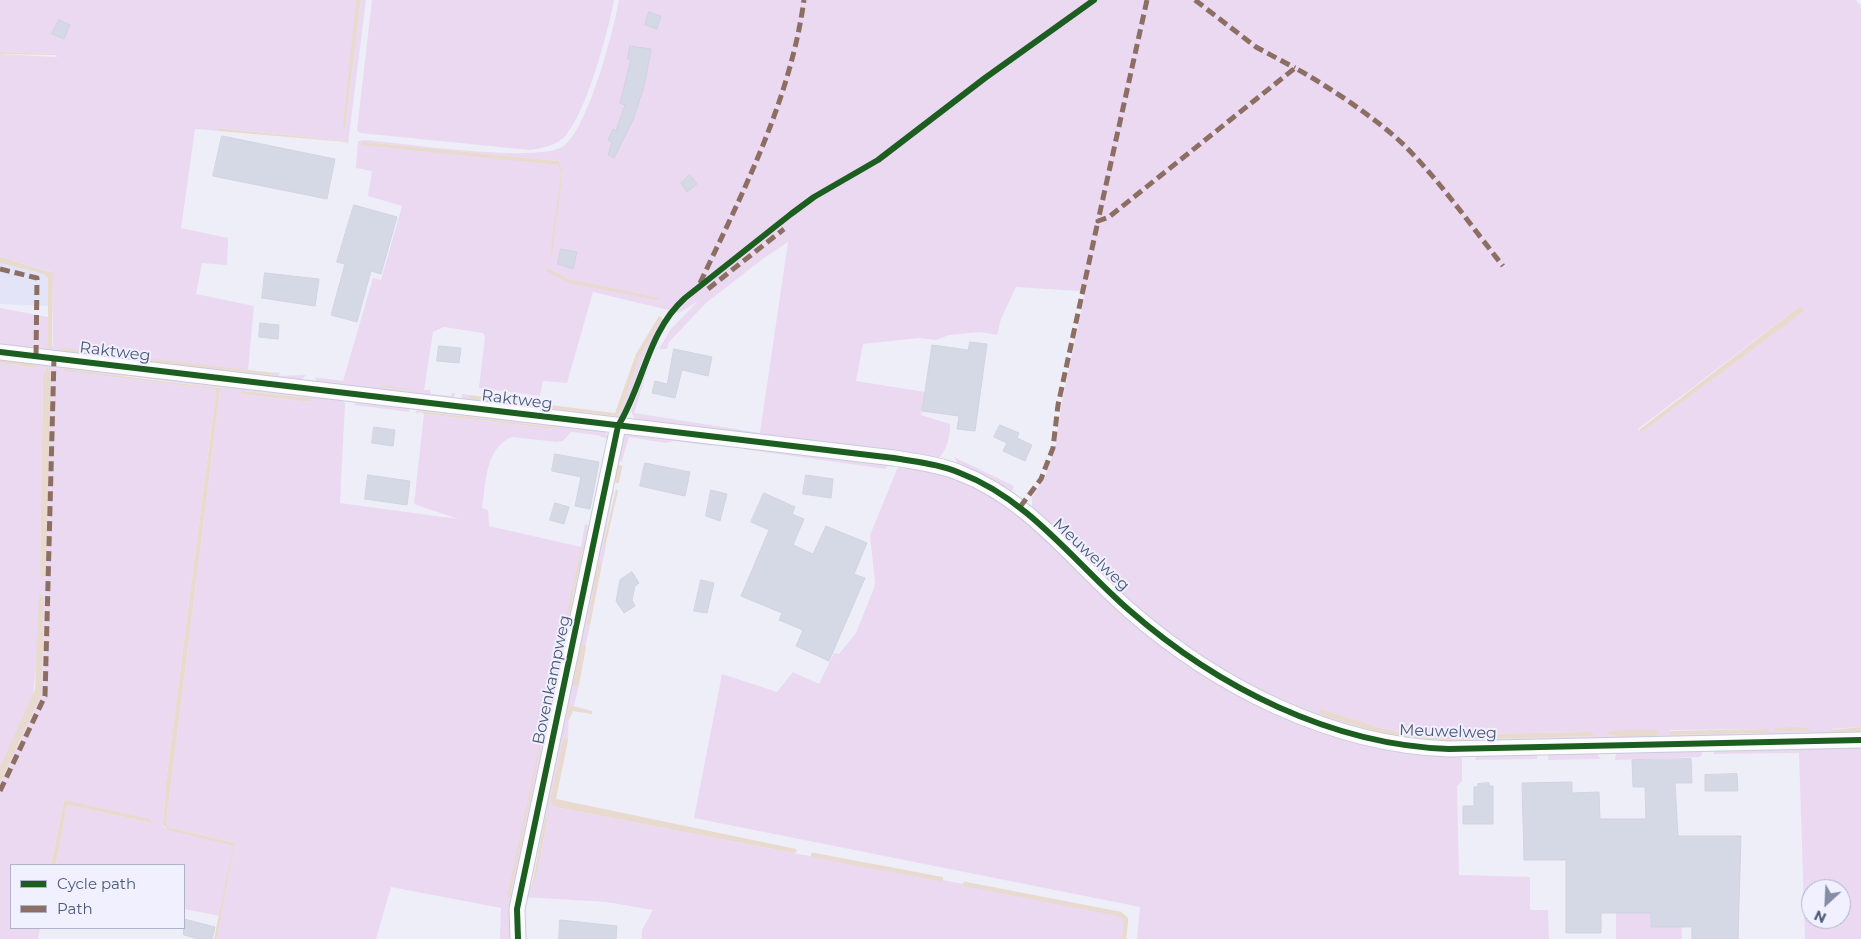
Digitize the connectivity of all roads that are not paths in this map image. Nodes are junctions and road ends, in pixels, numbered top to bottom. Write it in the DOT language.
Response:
graph roads {
  1 [pos="0,352"];
  2 [pos="618,426"];
  3 [pos="1020,507"];
  4 [pos="1861,740"];
  5 [pos="518,939"];
  1 -- 2 [label="street, Raktweg"];
  2 -- 3 [label="street, Raktweg"];
  2 -- 5 [label="street, Bovenkampweg"];
  3 -- 4 [label="street, Meuwelweg"];
}
